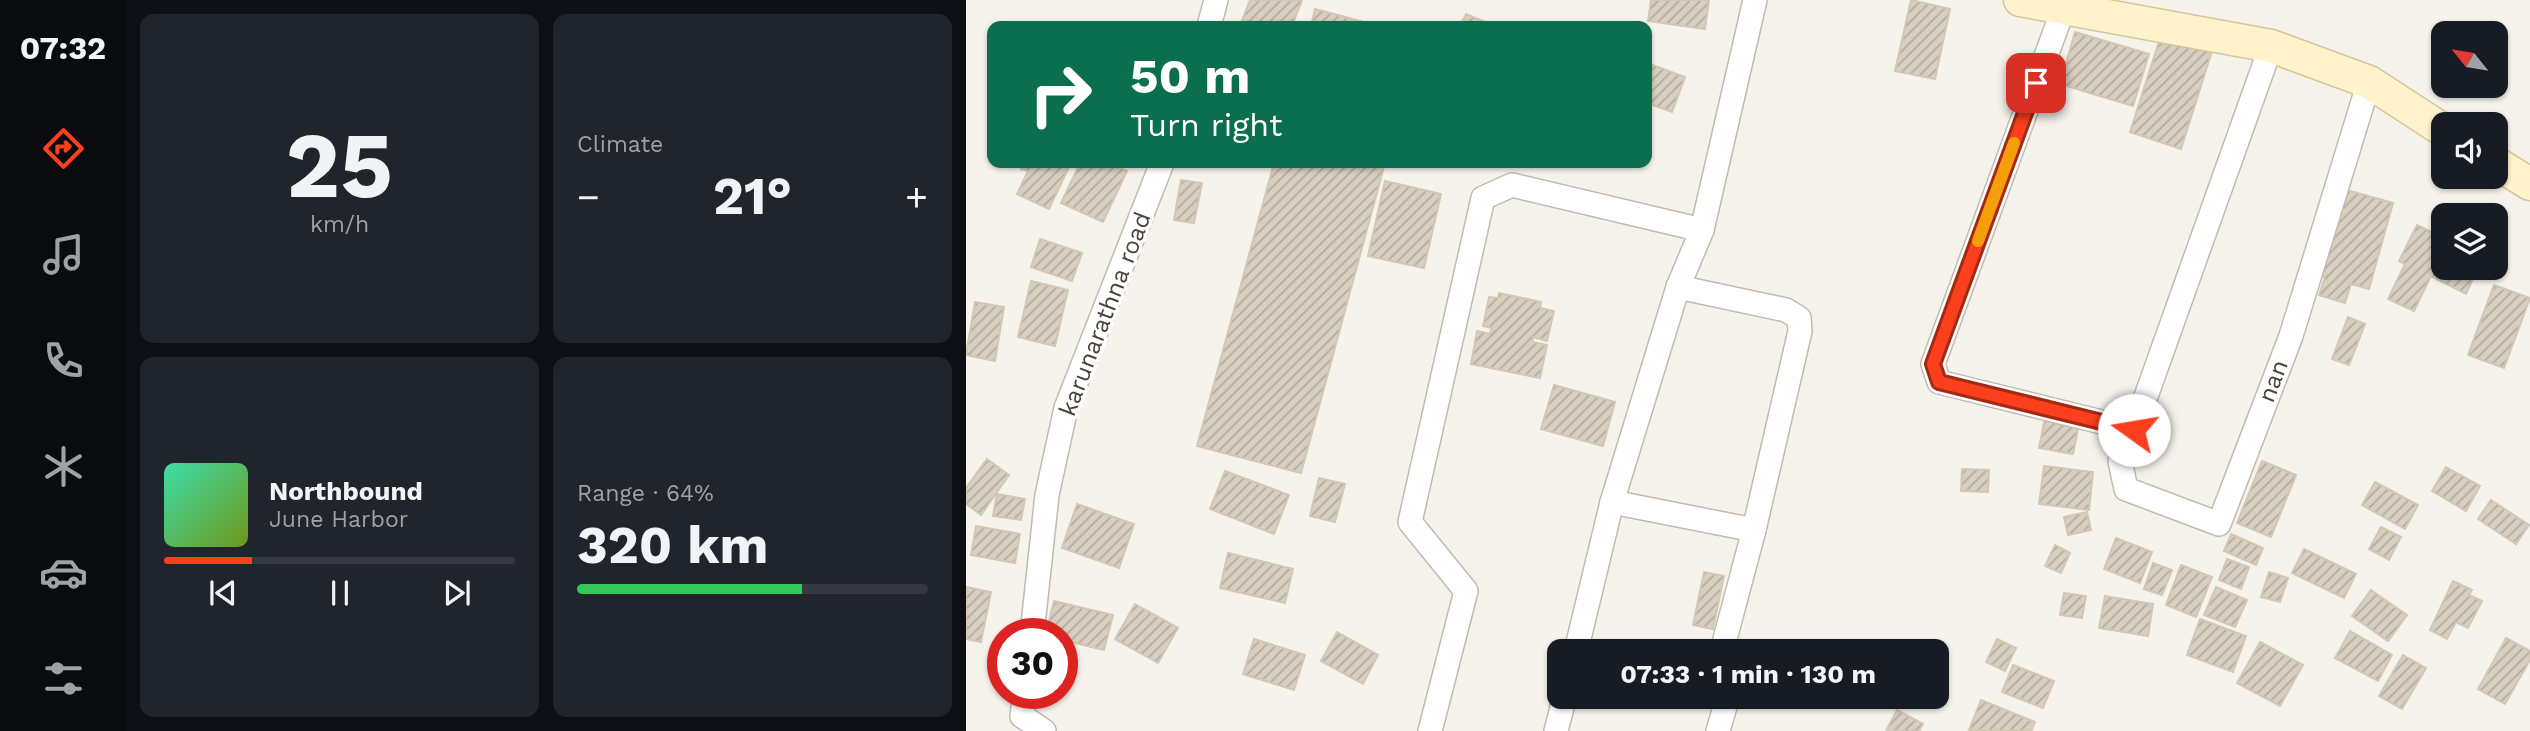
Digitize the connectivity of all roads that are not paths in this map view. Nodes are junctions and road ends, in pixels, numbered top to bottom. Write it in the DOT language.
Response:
graph roads {
  1 [pos="1216,0"];
  2 [pos="1755,0"];
  3 [pos="2020,0"];
  4 [pos="2064,7"];
  5 [pos="1210,21"];
  6 [pos="2271,46"];
  7 [pos="2369,82"];
  8 [pos="2431,122"];
  9 [pos="1160,168"];
  10 [pos="2508,170"];
  11 [pos="2530,184"];
  12 [pos="1702,230"];
  13 [pos="1678,287"];
  14 [pos="2134,430"];
  15 [pos="1612,502"];
  16 [pos="1755,530"];
  17 [pos="1033,618"];
  18 [pos="1579,639"];
  19 [pos="1725,639"];
  20 [pos="1023,709"];
  21 [pos="1562,709"];
  22 [pos="1724,709"];
  23 [pos="1044,731"];
  24 [pos="1430,731"];
  25 [pos="1556,731"];
  26 [pos="1718,731"];
  1 -- 5 [label="street"];
  2 -- 12 [label="street"];
  3 -- 4 [label="street"];
  4 -- 6 [label="street"];
  4 -- 14 [label="street"];
  6 -- 7 [label="street"];
  6 -- 14 [label="street"];
  7 -- 8 [label="street"];
  7 -- 14 [label="street, nan"];
  9 -- 17 [label="street, karunarathna road"];
  10 -- 11 [label="street"];
  12 -- 13 [label="street"];
  12 -- 24 [label="street"];
  13 -- 15 [label="street"];
  13 -- 16 [label="street"];
  15 -- 16 [label="street"];
  15 -- 18 [label="street"];
  16 -- 19 [label="street"];
  20 -- 23 [label="street"];
  21 -- 25 [label="street"];
  22 -- 26 [label="street"];
}
